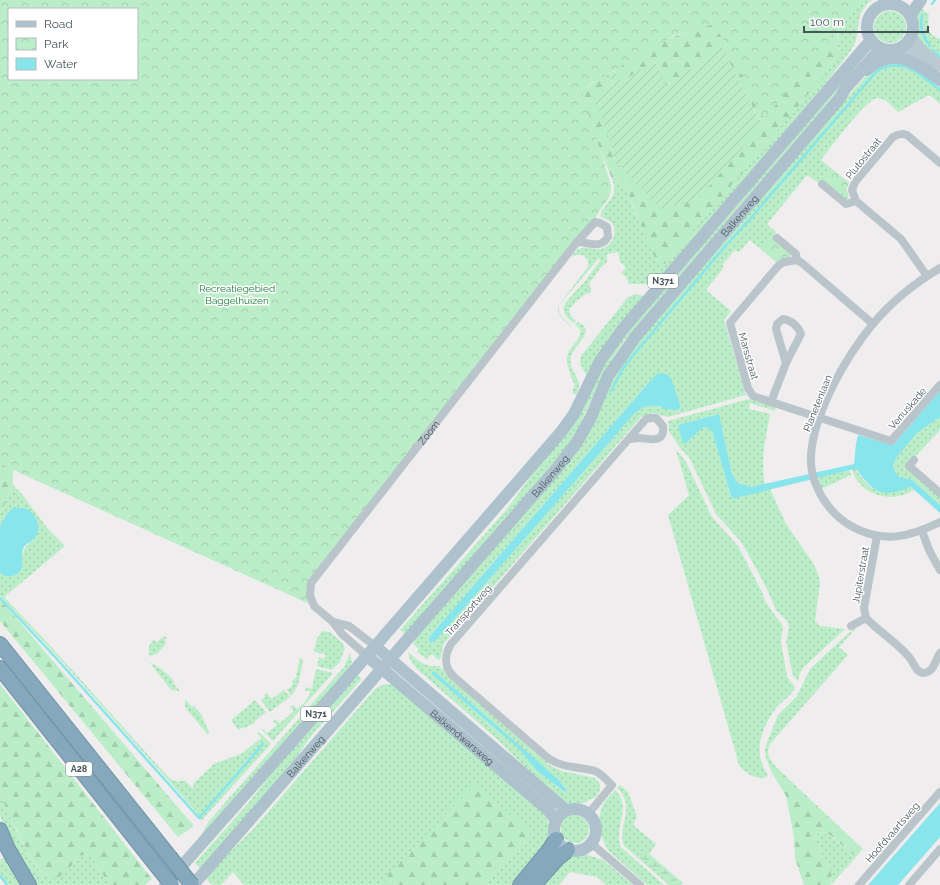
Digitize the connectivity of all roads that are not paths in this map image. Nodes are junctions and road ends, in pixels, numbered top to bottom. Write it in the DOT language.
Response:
graph roads {
  1 [pos="878,0"];
  2 [pos="921,0"];
  3 [pos="902,2"];
  4 [pos="911,16"];
  5 [pos="912,37"];
  6 [pos="871,40"];
  7 [pos="903,47"];
  8 [pos="880,48"];
  9 [pos="940,66"];
  10 [pos="940,75"];
  11 [pos="940,80"];
  12 [pos="820,98"];
  13 [pos="840,98"];
  14 [pos="940,163"];
  15 [pos="822,184"];
  16 [pos="856,201"];
  17 [pos="777,238"];
  18 [pos="577,242"];
  19 [pos="797,260"];
  20 [pos="940,268"];
  21 [pos="927,276"];
  22 [pos="872,324"];
  23 [pos="786,363"];
  24 [pos="940,385"];
  25 [pos="771,402"];
  26 [pos="820,418"];
  27 [pos="629,439"];
  28 [pos="914,460"];
  29 [pos="940,493"];
  30 [pos="940,522"];
  31 [pos="922,531"];
  32 [pos="877,536"];
  33 [pos="940,570"];
  34 [pos="866,618"];
  35 [pos="333,622"];
  36 [pos="851,626"];
  37 [pos="0,644"];
  38 [pos="371,651"];
  39 [pos="940,653"];
  40 [pos="390,659"];
  41 [pos="0,668"];
  42 [pos="382,668"];
  43 [pos="940,792"];
  44 [pos="566,810"];
  45 [pos="589,813"];
  46 [pos="556,820"];
  47 [pos="0,830"];
  48 [pos="556,839"];
  49 [pos="592,844"];
  50 [pos="940,849"];
  51 [pos="568,850"];
  52 [pos="29,885"];
  53 [pos="165,885"];
  54 [pos="172,885"];
  55 [pos="192,885"];
  56 [pos="520,885"];
  57 [pos="534,885"];
  58 [pos="640,885"];
  59 [pos="859,885"];
  60 [pos="909,885"];
  1 -- 12 [label="main road, Balkenweg / N371"];
  2 -- 4 [label="main road"];
  3 -- 4 [label="main road"];
  3 -- 6 [label="main road"];
  4 -- 5 [label="main road"];
  5 -- 7 [label="main road"];
  5 -- 9 [label="street"];
  6 -- 8 [label="main road"];
  6 -- 12 [label="main road, Balkenweg / N371"];
  7 -- 8 [label="main road"];
  7 -- 10 [label="street"];
  8 -- 13 [label="main road, Balkenweg / N371"];
  11 -- 13 [label="main road"];
  12 -- 38 [label="main road, Balkenweg / N371"];
  13 -- 40 [label="main road, Balkenweg / N371"];
  14 -- 16 [label="street, Plutostraat"];
  15 -- 16 [label="street"];
  16 -- 21 [label="street"];
  17 -- 19 [label="street"];
  18 -- 35 [label="street, Zoom"];
  19 -- 22 [label="street"];
  19 -- 25 [label="street, Marsstraat"];
  20 -- 21 [label="street, Planetenlaan"];
  21 -- 22 [label="street, Planetenlaan"];
  22 -- 26 [label="street, Planetenlaan"];
  23 -- 23 [label="street"];
  23 -- 25 [label="street"];
  24 -- 26 [label="street, Venuskade"];
  25 -- 26 [label="street, Marsstraat"];
  26 -- 32 [label="street, Planetenlaan"];
  27 -- 45 [label="street, Transportweg"];
  28 -- 29 [label="street"];
  30 -- 31 [label="street, Planetenlaan"];
  31 -- 32 [label="street, Planetenlaan"];
  31 -- 33 [label="street"];
  32 -- 34 [label="street, Jupiterstraat"];
  34 -- 36 [label="street, Jupiterstraat"];
  34 -- 39 [label="street, Jupiterstraat"];
  35 -- 38 [label="street, Zoom"];
  35 -- 38 [label="street, Zoom"];
  37 -- 55 [label="highway, A28, bridge"];
  38 -- 40 [label="main road, Zoom"];
  38 -- 42 [label="main road, Balkendwarsweg"];
  38 -- 53 [label="main road, Balkenweg / N371"];
  40 -- 42 [label="main road, Balkenweg / N371"];
  40 -- 44 [label="main road, Balkendwarsweg"];
  41 -- 54 [label="highway, A28, bridge"];
  42 -- 46 [label="main road, Balkendwarsweg"];
  42 -- 55 [label="main road, Balkenweg / N371"];
  43 -- 59 [label="street, Hoofdvaartsweg"];
  44 -- 45 [label="main road"];
  44 -- 46 [label="main road"];
  45 -- 49 [label="main road"];
  46 -- 48 [label="main road"];
  47 -- 52 [label="highway"];
  48 -- 51 [label="main road"];
  48 -- 56 [label="highway"];
  49 -- 51 [label="main road"];
  49 -- 58 [label="street"];
  50 -- 60 [label="street"];
  51 -- 57 [label="highway"];
}
